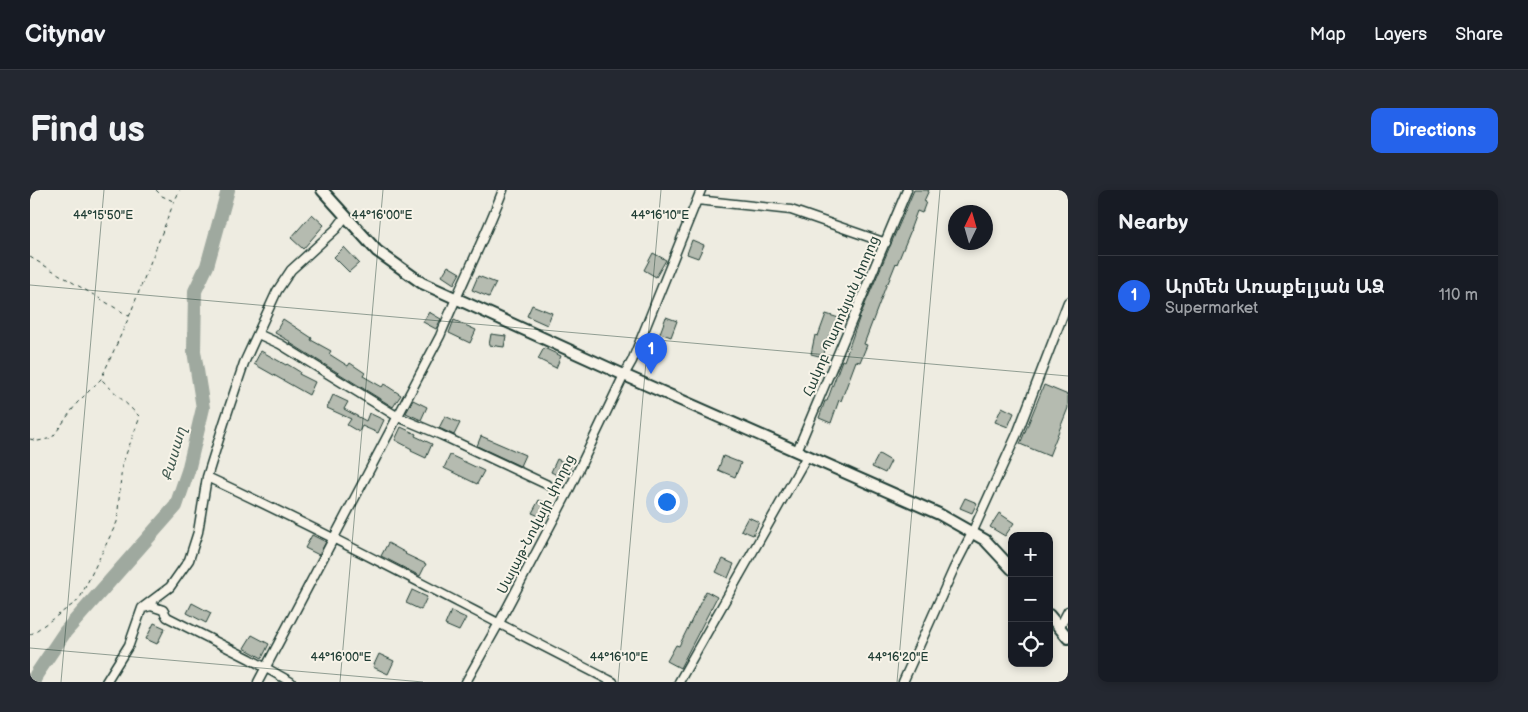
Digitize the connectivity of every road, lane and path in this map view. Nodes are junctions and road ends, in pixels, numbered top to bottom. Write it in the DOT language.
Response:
graph roads {
  1 [pos="156,190"];
  2 [pos="180,190"];
  3 [pos="322,190"];
  4 [pos="503,190"];
  5 [pos="701,190"];
  6 [pos="907,190"];
  7 [pos="697,200"];
  8 [pos="174,202"];
  9 [pos="345,217"];
  10 [pos="886,243"];
  11 [pos="30,257"];
  12 [pos="455,298"];
  13 [pos="1068,302"];
  14 [pos="129,317"];
  15 [pos="258,334"];
  16 [pos="624,375"];
  17 [pos="101,379"];
  18 [pos="398,417"];
  19 [pos="30,439"];
  20 [pos="802,454"];
  21 [pos="207,477"];
  22 [pos="567,494"];
  23 [pos="972,533"];
  24 [pos="333,539"];
  25 [pos="1008,565"];
  26 [pos="142,608"];
  27 [pos="1068,612"];
  28 [pos="1053,620"];
  29 [pos="499,623"];
  30 [pos="1059,628"];
  31 [pos="30,635"];
  32 [pos="1068,638"];
  33 [pos="265,669"];
  34 [pos="106,682"];
  35 [pos="258,682"];
  36 [pos="291,682"];
  37 [pos="466,682"];
  38 [pos="614,682"];
  39 [pos="679,682"];
  40 [pos="902,682"];
  1 -- 8 [label="path"];
  2 -- 8 [label="path"];
  3 -- 9 [label="main road"];
  4 -- 12 [label="street"];
  5 -- 7 [label="street, Սայաթ-Նովայի փողոց"];
  6 -- 10 [label="street, Հակոբ Պարոնյան փողոց"];
  7 -- 10 [label="street"];
  7 -- 16 [label="street, Սայաթ-Նովայի փողոց"];
  8 -- 14 [label="path"];
  9 -- 12 [label="main road"];
  9 -- 15 [label="street"];
  10 -- 20 [label="street, Հակոբ Պարոնյան փողոց"];
  11 -- 14 [label="path"];
  12 -- 16 [label="main road"];
  12 -- 18 [label="street"];
  13 -- 23 [label="street"];
  14 -- 17 [label="path"];
  15 -- 18 [label="street"];
  15 -- 21 [label="street"];
  16 -- 20 [label="main road"];
  16 -- 22 [label="street, Սայաթ-Նովայի փողոց"];
  17 -- 19 [label="path"];
  17 -- 31 [label="path"];
  18 -- 22 [label="street"];
  18 -- 24 [label="street"];
  20 -- 23 [label="main road"];
  20 -- 39 [label="street, Հակոբ Պարոնյան փողոց"];
  21 -- 24 [label="street"];
  21 -- 26 [label="street"];
  22 -- 29 [label="street, Սայաթ-Նովայի փողոց"];
  23 -- 25 [label="main road"];
  23 -- 40 [label="street"];
  24 -- 29 [label="street"];
  24 -- 33 [label="street"];
  26 -- 33 [label="street"];
  26 -- 34 [label="street"];
  27 -- 30 [label="street"];
  28 -- 30 [label="main road"];
  29 -- 37 [label="street, Սայաթ-Նովայի փողոց"];
  29 -- 38 [label="street"];
  30 -- 32 [label="main road"];
  33 -- 35 [label="street"];
  33 -- 36 [label="street"];
}
